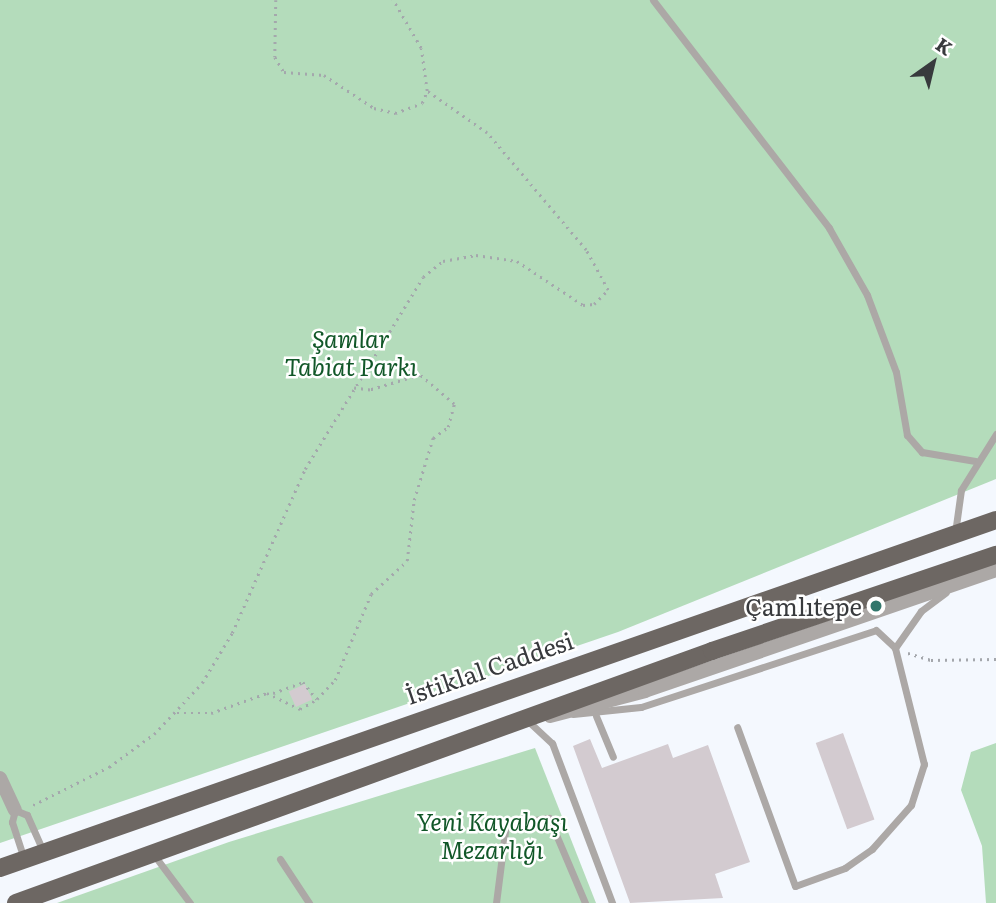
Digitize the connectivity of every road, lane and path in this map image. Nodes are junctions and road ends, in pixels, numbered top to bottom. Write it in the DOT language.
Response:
graph roads {
  1 [pos="276,0"];
  2 [pos="393,0"];
  3 [pos="653,0"];
  4 [pos="427,91"];
  5 [pos="354,388"];
  6 [pos="996,433"];
  7 [pos="975,461"];
  8 [pos="996,520"];
  9 [pos="955,534"];
  10 [pos="996,555"];
  11 [pos="996,570"];
  12 [pos="954,586"];
  13 [pos="895,648"];
  14 [pos="996,659"];
  15 [pos="273,693"];
  16 [pos="317,699"];
  17 [pos="177,713"];
  18 [pos="564,713"];
  19 [pos="596,716"];
  20 [pos="524,719"];
  21 [pos="737,727"];
  22 [pos="613,757"];
  23 [pos="0,778"];
  24 [pos="15,810"];
  25 [pos="43,852"];
  26 [pos="153,854"];
  27 [pos="24,859"];
  28 [pos="280,859"];
  29 [pos="0,868"];
  30 [pos="16,903"];
  31 [pos="190,903"];
  32 [pos="309,903"];
  33 [pos="496,903"];
  34 [pos="585,903"];
  35 [pos="612,903"];
  1 -- 4 [label="path"];
  2 -- 4 [label="path"];
  3 -- 7 [label="lane"];
  4 -- 5 [label="path"];
  5 -- 16 [label="path"];
  5 -- 17 [label="path"];
  6 -- 7 [label="lane"];
  7 -- 9 [label="lane"];
  8 -- 9 [label="main road, İstiklal Caddesi"];
  9 -- 25 [label="main road, İstiklal Caddesi"];
  10 -- 20 [label="main road"];
  11 -- 12 [label="street"];
  12 -- 13 [label="lane"];
  12 -- 18 [label="street"];
  13 -- 14 [label="path"];
  13 -- 19 [label="lane"];
  13 -- 21 [label="lane"];
  15 -- 16 [label="path"];
  15 -- 16 [label="path"];
  15 -- 17 [label="path"];
  17 -- 24 [label="path"];
  18 -- 19 [label="lane"];
  18 -- 20 [label="street"];
  19 -- 22 [label="lane"];
  20 -- 26 [label="main road"];
  20 -- 35 [label="lane"];
  23 -- 24 [label="street"];
  24 -- 25 [label="lane"];
  24 -- 27 [label="lane"];
  25 -- 27 [label="main road, İstiklal Caddesi"];
  26 -- 30 [label="main road"];
  26 -- 31 [label="lane"];
  27 -- 29 [label="main road, İstiklal Caddesi"];
  28 -- 32 [label="lane"];
  33 -- 34 [label="lane"];
}
